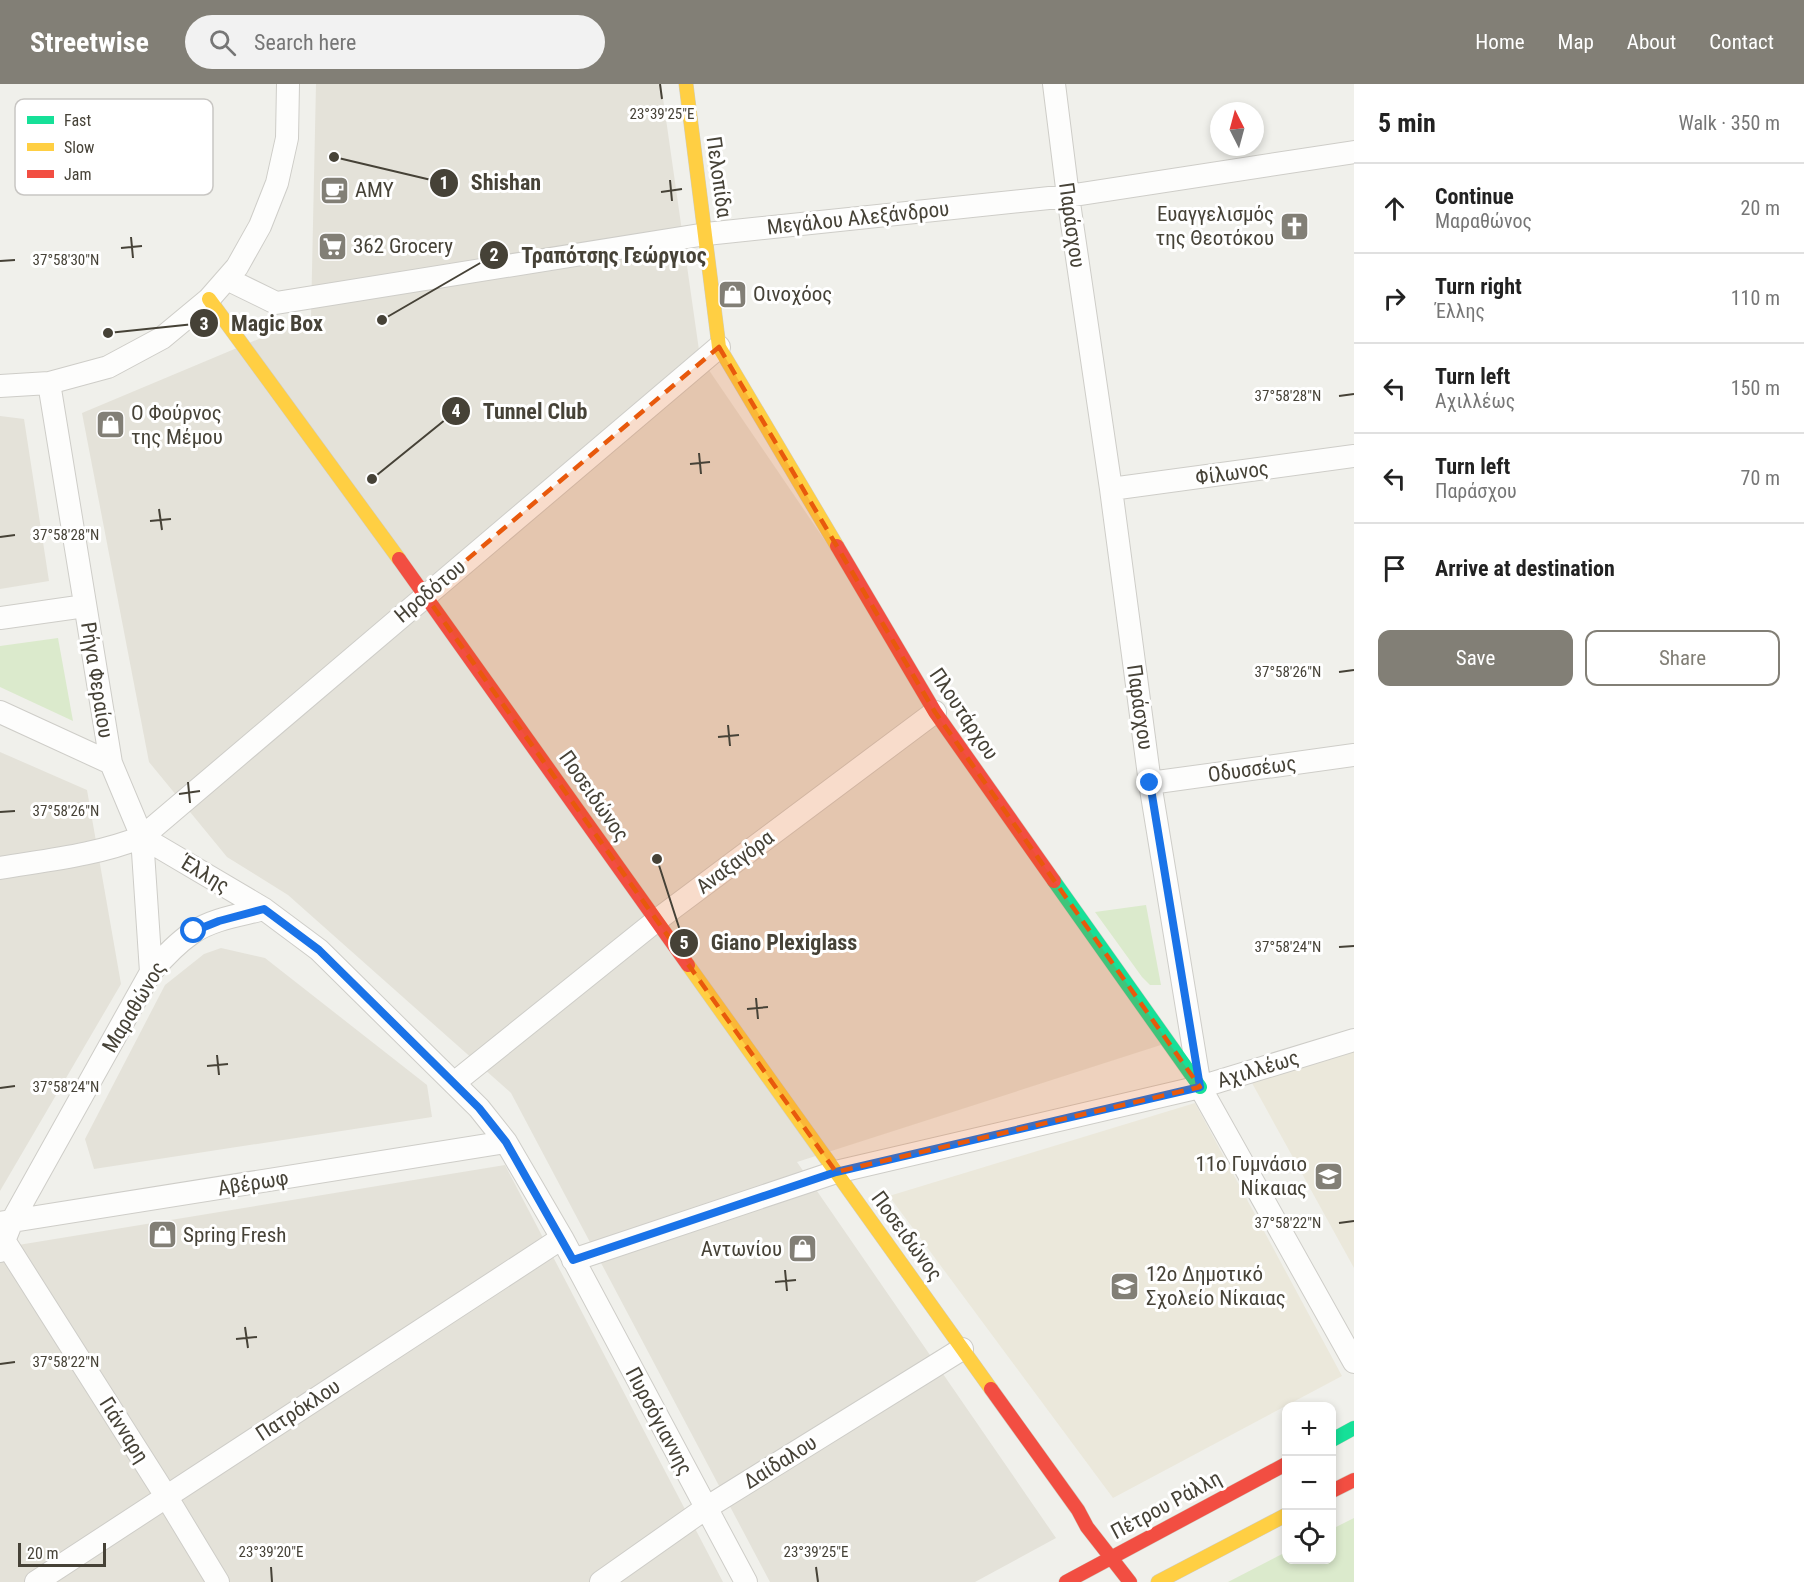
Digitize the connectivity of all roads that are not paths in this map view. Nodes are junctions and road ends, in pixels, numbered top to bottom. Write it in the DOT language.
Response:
graph roads {
  1 [pos="288,84"];
  2 [pos="686,84"];
  3 [pos="1054,84"];
  4 [pos="1354,152"];
  5 [pos="1068,196"];
  6 [pos="706,234"];
  7 [pos="227,279"];
  8 [pos="209,299"];
  9 [pos="719,347"];
  10 [pos="49,383"];
  11 [pos="0,386"];
  12 [pos="1354,456"];
  13 [pos="1111,489"];
  14 [pos="426,595"];
  15 [pos="85,606"];
  16 [pos="0,618"];
  17 [pos="0,712"];
  18 [pos="935,712"];
  19 [pos="1354,755"];
  20 [pos="111,764"];
  21 [pos="1150,783"];
  22 [pos="142,837"];
  23 [pos="0,867"];
  24 [pos="264,909"];
  25 [pos="657,920"];
  26 [pos="151,972"];
  27 [pos="1354,1040"];
  28 [pos="454,1083"];
  29 [pos="1200,1087"];
  30 [pos="506,1142"];
  31 [pos="836,1172"];
  32 [pos="4,1234"];
  33 [pos="562,1238"];
  34 [pos="573,1260"];
  35 [pos="963,1348"];
  36 [pos="1354,1362"];
  37 [pos="1354,1428"];
  38 [pos="1336,1438"];
  39 [pos="1282,1467"];
  40 [pos="1354,1480"];
  41 [pos="1336,1489"];
  42 [pos="166,1496"];
  43 [pos="706,1508"];
  44 [pos="1282,1518"];
  45 [pos="1112,1558"];
  46 [pos="211,1579"];
  47 [pos="36,1582"];
  48 [pos="601,1582"];
  49 [pos="746,1582"];
  50 [pos="1066,1582"];
  51 [pos="1130,1582"];
  52 [pos="1158,1582"];
  1 -- 7 [label="street"];
  2 -- 6 [label="street, Πελοπίδα"];
  3 -- 5 [label="street, Παράσχου"];
  4 -- 5 [label="street, Μεγάλου Αλεξάνδρου"];
  5 -- 6 [label="street, Μεγάλου Αλεξάνδρου"];
  5 -- 13 [label="street, Παράσχου"];
  6 -- 7 [label="street, Μεγάλου Αλεξάνδρου"];
  6 -- 9 [label="street, Πελοπίδα"];
  7 -- 8 [label="street"];
  8 -- 10 [label="street"];
  8 -- 14 [label="street, Ποσειδώνος"];
  9 -- 14 [label="street, Ηροδότου"];
  9 -- 18 [label="street, Πλουτάρχου"];
  10 -- 11 [label="street"];
  10 -- 15 [label="street, Ρήγα Φεραίου"];
  12 -- 13 [label="street, Φίλωνος"];
  13 -- 21 [label="street, Παράσχου"];
  14 -- 22 [label="street, Ηροδότου"];
  14 -- 25 [label="street, Ποσειδώνος"];
  15 -- 16 [label="street"];
  15 -- 20 [label="street, Ρήγα Φεραίου"];
  17 -- 20 [label="street"];
  18 -- 25 [label="street, Αναξαγόρα"];
  18 -- 29 [label="street, Πλουτάρχου"];
  19 -- 21 [label="street, Οδυσσέως"];
  20 -- 22 [label="street, Ρήγα Φεραίου"];
  21 -- 29 [label="street, Παράσχου"];
  22 -- 23 [label="street"];
  22 -- 24 [label="street, Έλλης"];
  22 -- 26 [label="street, Ρήγα Φεραίου"];
  24 -- 26 [label="street, Μαραθώνος"];
  24 -- 28 [label="street, Έλλης"];
  25 -- 28 [label="street, Αναξαγόρα"];
  25 -- 31 [label="street, Ποσειδώνος"];
  26 -- 32 [label="street, Μαραθώνος"];
  27 -- 29 [label="street, Αχιλλέως"];
  28 -- 30 [label="street, Έλλης"];
  29 -- 31 [label="street, Αχιλλέως"];
  29 -- 36 [label="street, Παράσχου"];
  30 -- 32 [label="street, Αβέρωφ"];
  30 -- 33 [label="street, Έλλης"];
  31 -- 34 [label="street, Αχιλλέως"];
  31 -- 35 [label="street, Ποσειδώνος"];
  32 -- 42 [label="street, Γιάνναρη"];
  33 -- 34 [label="street, Έλλης"];
  33 -- 42 [label="street, Πατρόκλου"];
  34 -- 43 [label="street, Πυρσόγιαννης"];
  35 -- 43 [label="street, Δαίδαλου"];
  35 -- 45 [label="street, Ποσειδώνος"];
  37 -- 38 [label="street"];
  39 -- 45 [label="street, Πέτρου Ράλλη"];
  40 -- 41 [label="street"];
  42 -- 46 [label="street, Γιάνναρη"];
  42 -- 47 [label="street, Πατρόκλου"];
  43 -- 48 [label="street, Δαίδαλου"];
  43 -- 49 [label="street, Πυρσόγιαννης"];
  44 -- 52 [label="street"];
  45 -- 50 [label="street, Πέτρου Ράλλη"];
  45 -- 51 [label="street, Ποσειδώνος"];
}
